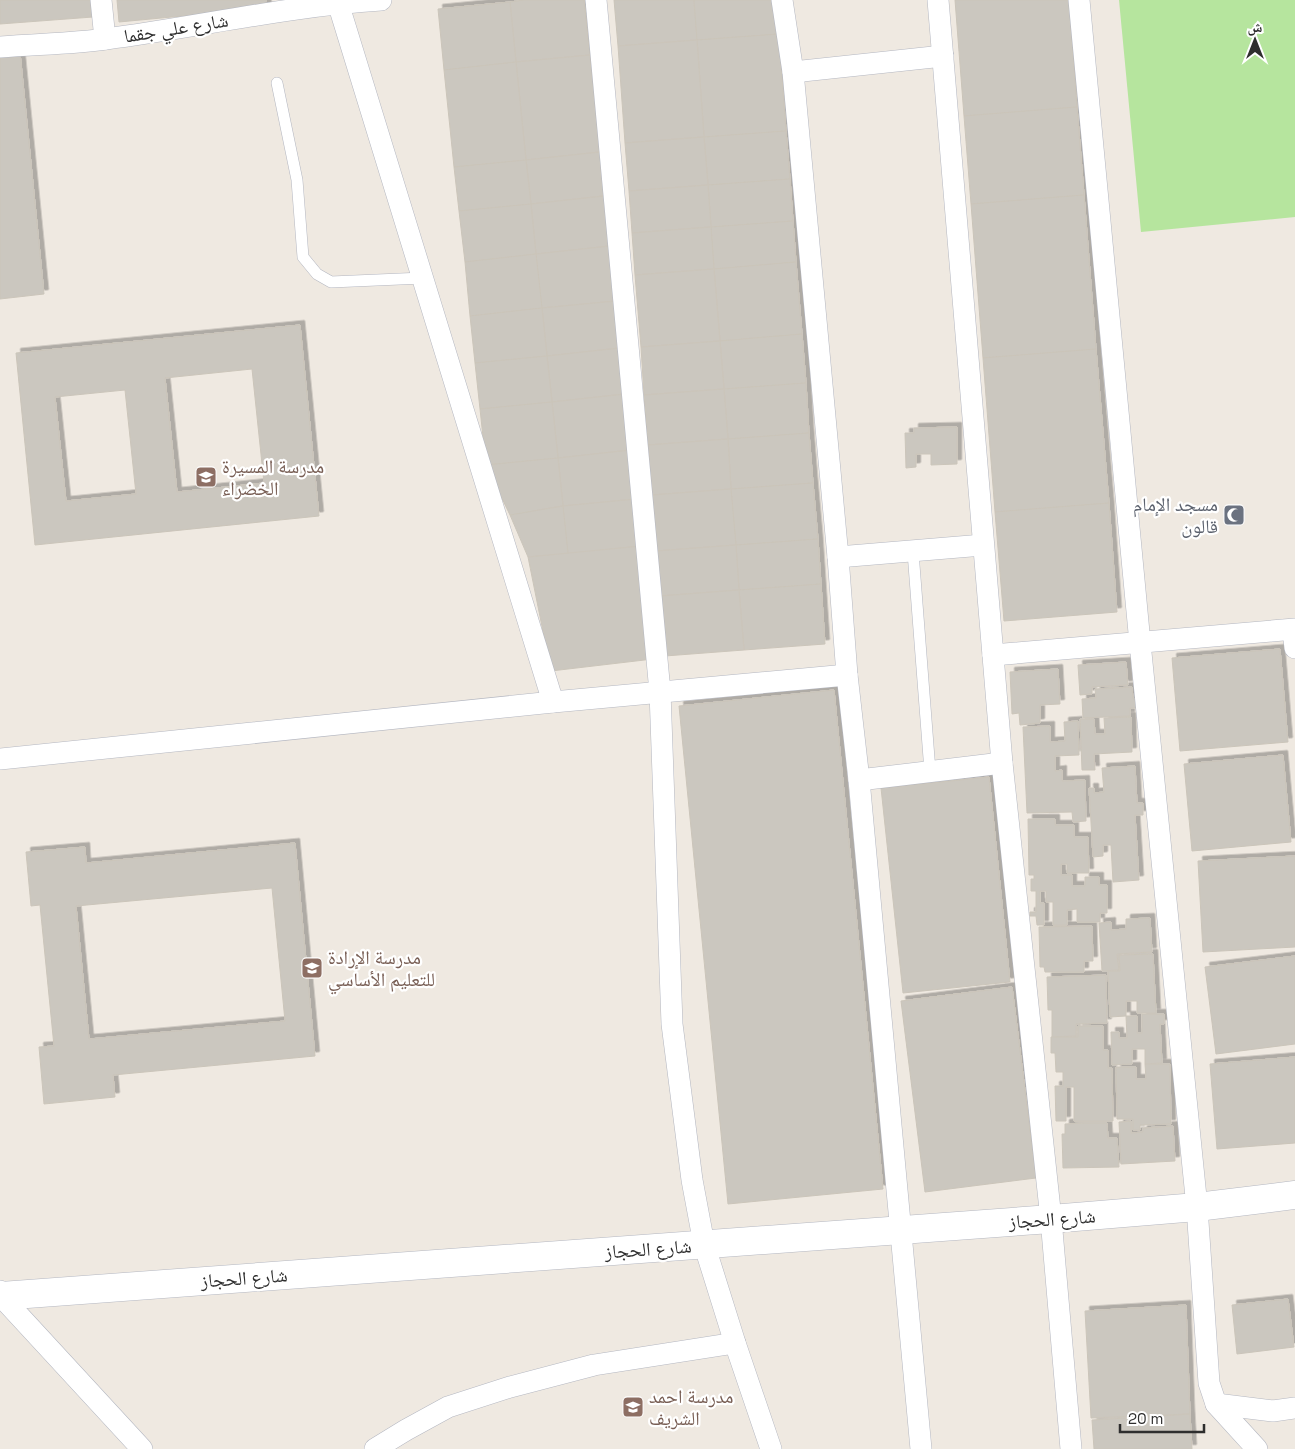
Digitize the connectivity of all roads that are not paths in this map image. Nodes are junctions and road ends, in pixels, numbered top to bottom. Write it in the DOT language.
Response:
graph roads {
  1 [pos="101,0"];
  2 [pos="381,0"];
  3 [pos="596,0"];
  4 [pos="782,0"];
  5 [pos="938,0"];
  6 [pos="1079,0"];
  7 [pos="338,3"];
  8 [pos="276,6"];
  9 [pos="105,39"];
  10 [pos="0,47"];
  11 [pos="943,56"];
  12 [pos="793,72"];
  13 [pos="277,83"];
  14 [pos="423,278"];
  15 [pos="983,545"];
  16 [pos="914,552"];
  17 [pos="838,557"];
  18 [pos="1294,636"];
  19 [pos="1140,643"];
  20 [pos="993,656"];
  21 [pos="847,675"];
  22 [pos="660,692"];
  23 [pos="553,702"];
  24 [pos="0,759"];
  25 [pos="1002,764"];
  26 [pos="930,771"];
  27 [pos="859,780"];
  28 [pos="1295,1195"];
  29 [pos="1197,1207"];
  30 [pos="1051,1219"];
  31 [pos="902,1230"];
  32 [pos="704,1244"];
  33 [pos="0,1294"];
  34 [pos="735,1343"];
  35 [pos="1216,1404"];
  36 [pos="1295,1408"];
  37 [pos="142,1449"];
  38 [pos="375,1449"];
  39 [pos="771,1449"];
  40 [pos="921,1449"];
  41 [pos="1071,1449"];
  42 [pos="1257,1449"];
  1 -- 9 [label="street"];
  2 -- 7 [label="street, شارع علي جقما"];
  3 -- 22 [label="street"];
  4 -- 12 [label="street"];
  5 -- 11 [label="street"];
  6 -- 19 [label="street"];
  7 -- 8 [label="street, شارع علي جقما"];
  7 -- 14 [label="street"];
  8 -- 9 [label="street, شارع علي جقما"];
  9 -- 10 [label="street, شارع علي جقما"];
  11 -- 12 [label="street"];
  11 -- 15 [label="street"];
  12 -- 17 [label="street"];
  13 -- 14 [label="lane"];
  14 -- 23 [label="street"];
  15 -- 16 [label="street"];
  15 -- 20 [label="street"];
  16 -- 17 [label="street"];
  16 -- 26 [label="lane"];
  17 -- 21 [label="street"];
  18 -- 19 [label="street"];
  19 -- 20 [label="street"];
  19 -- 29 [label="street"];
  20 -- 25 [label="street"];
  21 -- 22 [label="street"];
  21 -- 27 [label="street"];
  22 -- 23 [label="street"];
  22 -- 32 [label="street"];
  23 -- 24 [label="street"];
  25 -- 26 [label="street"];
  25 -- 30 [label="street"];
  26 -- 27 [label="street"];
  27 -- 31 [label="street"];
  28 -- 29 [label="main road, شارع الحجاز"];
  29 -- 30 [label="main road, شارع الحجاز"];
  29 -- 35 [label="street"];
  30 -- 31 [label="main road, شارع الحجاز"];
  30 -- 41 [label="street"];
  31 -- 32 [label="main road, شارع الحجاز"];
  31 -- 40 [label="street"];
  32 -- 33 [label="main road, شارع الحجاز"];
  32 -- 34 [label="street"];
  33 -- 37 [label="street"];
  34 -- 38 [label="street"];
  34 -- 39 [label="street"];
  35 -- 36 [label="street"];
  35 -- 42 [label="street"];
}
